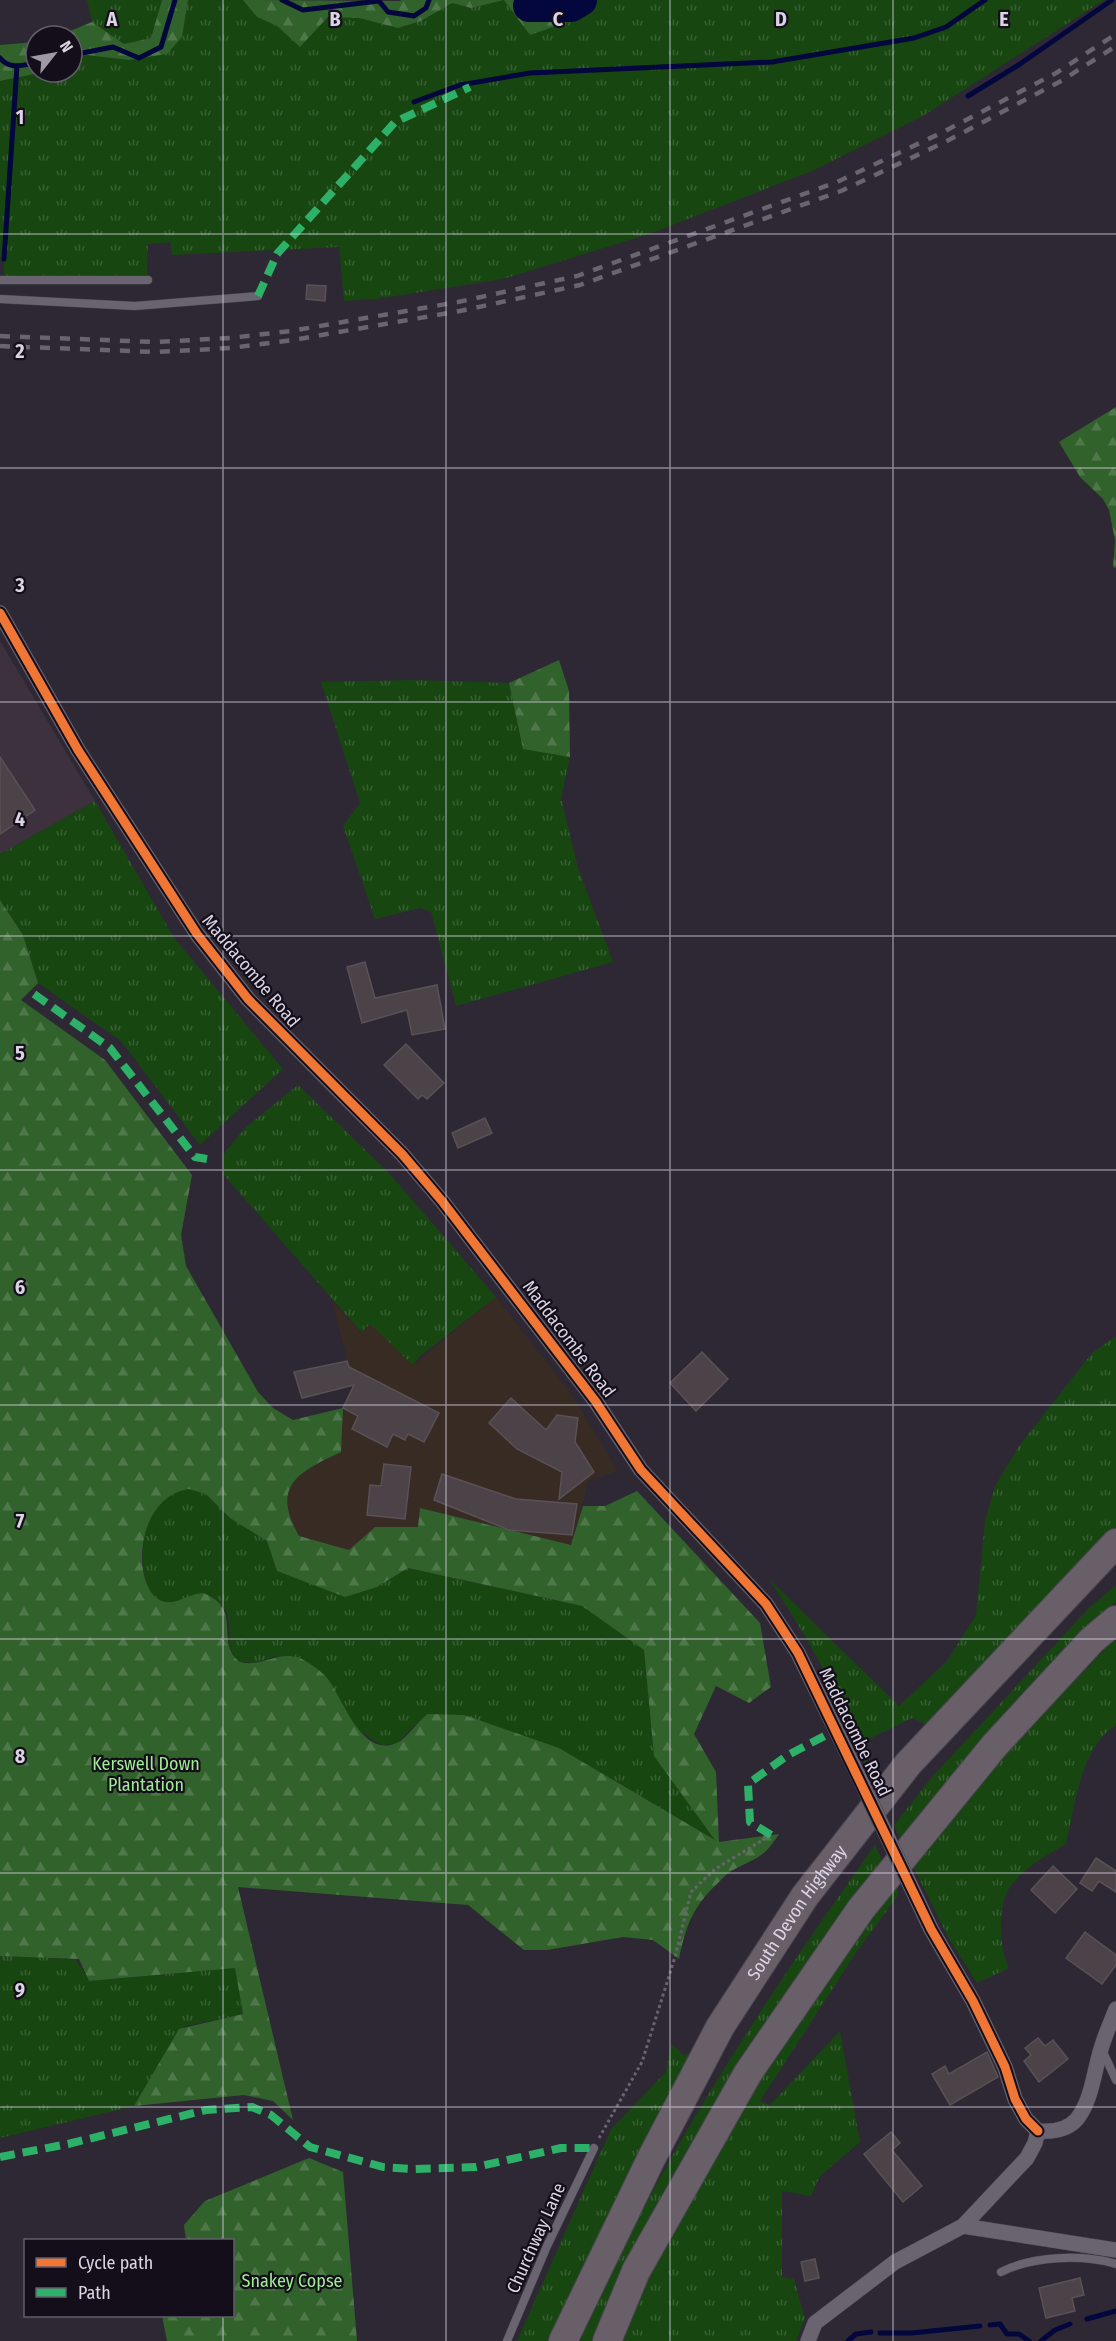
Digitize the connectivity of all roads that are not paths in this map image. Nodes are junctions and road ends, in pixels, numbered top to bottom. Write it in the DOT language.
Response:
graph roads {
  1 [pos="0,280"];
  2 [pos="148,280"];
  3 [pos="258,296"];
  4 [pos="0,299"];
  5 [pos="0,613"];
  6 [pos="1116,1543"];
  7 [pos="1116,1620"];
  8 [pos="1116,2009"];
  9 [pos="1101,2048"];
  10 [pos="1116,2080"];
  11 [pos="1038,2131"];
  12 [pos="594,2148"];
  13 [pos="963,2226"];
  14 [pos="1116,2250"];
  15 [pos="1116,2264"];
  16 [pos="1001,2272"];
  17 [pos="507,2341"];
  18 [pos="563,2341"];
  19 [pos="608,2341"];
  20 [pos="808,2341"];
  1 -- 2 [label="lane"];
  3 -- 4 [label="lane"];
  5 -- 11 [label="street, Maddacombe Road, bridge"];
  6 -- 18 [label="highway, South Devon Highway"];
  7 -- 19 [label="highway"];
  8 -- 9 [label="street"];
  9 -- 10 [label="lane"];
  9 -- 11 [label="street"];
  11 -- 13 [label="street"];
  12 -- 17 [label="lane, Churchway Lane"];
  13 -- 14 [label="street"];
  13 -- 20 [label="street"];
  15 -- 16 [label="lane"];
}
